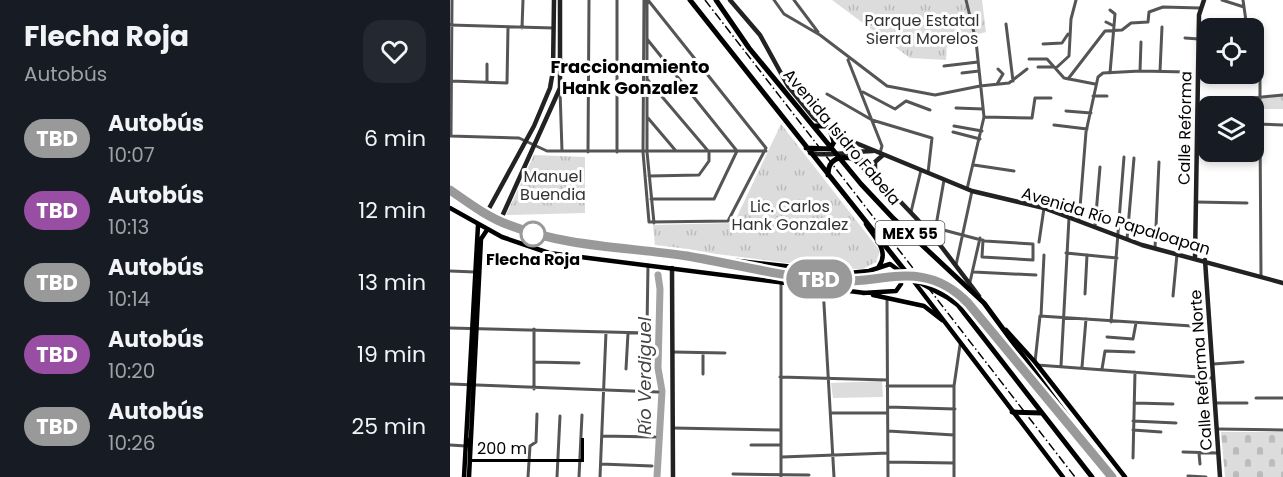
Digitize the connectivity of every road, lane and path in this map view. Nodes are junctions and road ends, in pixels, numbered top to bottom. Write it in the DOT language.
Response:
graph roads {
  1 [pos="452,0"];
  2 [pos="523,0"];
  3 [pos="554,0"];
  4 [pos="560,0"];
  5 [pos="589,0"];
  6 [pos="616,0"];
  7 [pos="646,0"];
  8 [pos="690,0"];
  9 [pos="716,0"];
  10 [pos="730,0"];
  11 [pos="774,0"];
  12 [pos="794,0"];
  13 [pos="966,0"];
  14 [pos="1076,0"];
  15 [pos="1204,0"];
  16 [pos="1222,0"];
  17 [pos="1243,0"];
  18 [pos="1244,7"];
  19 [pos="1200,8"];
  20 [pos="1110,10"];
  21 [pos="1200,18"];
  22 [pos="1246,18"];
  23 [pos="1106,22"];
  24 [pos="1006,24"];
  25 [pos="1112,24"];
  26 [pos="452,25"];
  27 [pos="508,27"];
  28 [pos="1162,27"];
  29 [pos="522,28"];
  30 [pos="554,28"];
  31 [pos="1070,30"];
  32 [pos="1112,30"];
  33 [pos="820,35"];
  34 [pos="1185,38"];
  35 [pos="647,39"];
  36 [pos="1198,39"];
  37 [pos="1141,42"];
  38 [pos="1043,44"];
  39 [pos="847,58"];
  40 [pos="1029,59"];
  41 [pos="978,62"];
  42 [pos="487,64"];
  43 [pos="944,66"];
  44 [pos="1038,67"];
  45 [pos="1055,67"];
  46 [pos="998,69"];
  47 [pos="1027,69"];
  48 [pos="979,71"];
  49 [pos="1140,71"];
  50 [pos="1160,71"];
  51 [pos="1187,72"];
  52 [pos="962,73"];
  53 [pos="1110,73"];
  54 [pos="645,78"];
  55 [pos="1068,79"];
  56 [pos="451,81"];
  57 [pos="1013,81"];
  58 [pos="487,82"];
  59 [pos="997,84"];
  60 [pos="1095,84"];
  61 [pos="980,86"];
  62 [pos="560,88"];
  63 [pos="861,92"];
  64 [pos="827,94"];
  65 [pos="1283,95"];
  66 [pos="1093,96"];
  67 [pos="1107,96"];
  68 [pos="1051,98"];
  69 [pos="1264,98"];
  70 [pos="956,108"];
  71 [pos="983,109"];
  72 [pos="930,110"];
  73 [pos="1066,111"];
  74 [pos="1090,113"];
  75 [pos="647,117"];
  76 [pos="984,117"];
  77 [pos="814,118"];
  78 [pos="872,120"];
  79 [pos="1264,124"];
  80 [pos="1283,124"];
  81 [pos="1054,125"];
  82 [pos="814,126"];
  83 [pos="824,126"];
  84 [pos="954,126"];
  85 [pos="1087,129"];
  86 [pos="830,130"];
  87 [pos="982,131"];
  88 [pos="953,132"];
  89 [pos="1198,132"];
  90 [pos="451,136"];
  91 [pos="839,136"];
  92 [pos="980,139"];
  93 [pos="526,140"];
  94 [pos="534,146"];
  95 [pos="832,147"];
  96 [pos="766,149"];
  97 [pos="808,150"];
  98 [pos="562,151"];
  99 [pos="676,151"];
  100 [pos="737,151"];
  101 [pos="854,151"];
  102 [pos="588,152"];
  103 [pos="617,152"];
  104 [pos="645,152"];
  105 [pos="709,152"];
  106 [pos="880,153"];
  107 [pos="839,155"];
  108 [pos="1124,157"];
  109 [pos="1134,158"];
  110 [pos="1160,162"];
  111 [pos="1260,162"];
  112 [pos="974,165"];
  113 [pos="1100,167"];
  114 [pos="921,170"];
  115 [pos="1014,171"];
  116 [pos="928,173"];
  117 [pos="828,175"];
  118 [pos="875,175"];
  119 [pos="649,176"];
  120 [pos="944,180"];
  121 [pos="450,190"];
  122 [pos="970,190"];
  123 [pos="651,199"];
  124 [pos="897,199"];
  125 [pos="1196,202"];
  126 [pos="1247,203"];
  127 [pos="450,208"];
  128 [pos="1044,208"];
  129 [pos="911,213"];
  130 [pos="486,214"];
  131 [pos="859,214"];
  132 [pos="1069,217"];
  133 [pos="1079,220"];
  134 [pos="500,221"];
  135 [pos="654,223"];
  136 [pos="478,225"];
  137 [pos="1095,226"];
  138 [pos="936,228"];
  139 [pos="487,230"];
  140 [pos="963,233"];
  141 [pos="1119,236"];
  142 [pos="934,237"];
  143 [pos="982,239"];
  144 [pos="1127,239"];
  145 [pos="1039,242"];
  146 [pos="1155,248"];
  147 [pos="1066,253"];
  148 [pos="1177,254"];
  149 [pos="1044,255"];
  150 [pos="1087,255"];
  151 [pos="690,257"];
  152 [pos="1117,258"];
  153 [pos="1195,258"];
  154 [pos="1204,260"];
  155 [pos="648,265"];
  156 [pos="956,265"];
  157 [pos="878,267"];
  158 [pos="672,268"];
  159 [pos="450,271"];
  160 [pos="477,272"];
  161 [pos="974,272"];
  162 [pos="1036,275"];
  163 [pos="1261,276"];
  164 [pos="910,277"];
  165 [pos="781,282"];
  166 [pos="970,282"];
  167 [pos="1283,284"];
  168 [pos="823,287"];
  169 [pos="863,293"];
  170 [pos="1085,294"];
  171 [pos="886,297"];
  172 [pos="1173,297"];
  173 [pos="984,303"];
  174 [pos="1040,316"];
  175 [pos="1062,317"];
  176 [pos="942,320"];
  177 [pos="1086,320"];
  178 [pos="1111,322"];
  179 [pos="1136,323"];
  180 [pos="1192,326"];
  181 [pos="450,328"];
  182 [pos="474,328"];
  183 [pos="534,329"];
  184 [pos="1006,330"];
  185 [pos="606,332"];
  186 [pos="628,333"];
  187 [pos="648,333"];
  188 [pos="1107,337"];
  189 [pos="960,345"];
  190 [pos="673,352"];
  191 [pos="1134,352"];
  192 [pos="703,353"];
  193 [pos="724,353"];
  194 [pos="534,362"];
  195 [pos="1243,362"];
  196 [pos="579,363"];
  197 [pos="1036,364"];
  198 [pos="1213,364"];
  199 [pos="1061,366"];
  200 [pos="1082,367"];
  201 [pos="626,369"];
  202 [pos="1102,369"];
  203 [pos="1135,372"];
  204 [pos="703,374"];
  205 [pos="780,377"];
  206 [pos="1213,378"];
  207 [pos="830,379"];
  208 [pos="887,380"];
  209 [pos="450,384"];
  210 [pos="472,386"];
  211 [pos="887,386"];
  212 [pos="954,387"];
  213 [pos="534,389"];
  214 [pos="603,390"];
  215 [pos="646,391"];
  216 [pos="658,392"];
  217 [pos="1256,398"];
  218 [pos="1283,398"];
  219 [pos="1134,403"];
  220 [pos="1215,403"];
  221 [pos="1247,403"];
  222 [pos="1173,404"];
  223 [pos="887,407"];
  224 [pos="955,409"];
  225 [pos="1012,411"];
  226 [pos="831,413"];
  227 [pos="887,413"];
  228 [pos="1042,413"];
  229 [pos="537,414"];
  230 [pos="582,415"];
  231 [pos="560,416"];
  232 [pos="1133,421"];
  233 [pos="1176,423"];
  234 [pos="673,428"];
  235 [pos="1217,429"];
  236 [pos="781,430"];
  237 [pos="1133,430"];
  238 [pos="1283,430"];
  239 [pos="888,431"];
  240 [pos="1161,432"];
  241 [pos="954,435"];
  242 [pos="602,436"];
  243 [pos="655,437"];
  244 [pos="450,445"];
  245 [pos="752,445"];
  246 [pos="466,446"];
  247 [pos="781,446"];
  248 [pos="1092,450"];
  249 [pos="1183,452"];
  250 [pos="888,453"];
  251 [pos="1199,453"];
  252 [pos="1218,453"];
  253 [pos="834,454"];
  254 [pos="781,457"];
  255 [pos="1133,458"];
  256 [pos="888,462"];
  257 [pos="954,463"];
  258 [pos="601,464"];
  259 [pos="1200,464"];
  260 [pos="652,466"];
  261 [pos="733,474"];
  262 [pos="809,475"];
  263 [pos="781,476"];
  264 [pos="1188,476"];
  265 [pos="464,477"];
  266 [pos="469,477"];
  267 [pos="528,477"];
  268 [pos="557,477"];
  269 [pos="579,477"];
  270 [pos="600,477"];
  271 [pos="673,477"];
  272 [pos="834,477"];
  273 [pos="888,477"];
  274 [pos="954,477"];
  275 [pos="1063,477"];
  276 [pos="1092,477"];
  277 [pos="1112,477"];
  278 [pos="1125,477"];
  279 [pos="1206,477"];
  280 [pos="1220,477"];
  1 -- 26 [label="street"];
  2 -- 29 [label="street"];
  3 -- 30 [label="main road"];
  4 -- 62 [label="main road"];
  5 -- 102 [label="street"];
  6 -- 103 [label="street"];
  7 -- 35 [label="street"];
  7 -- 54 [label="street"];
  7 -- 96 [label="street"];
  8 -- 97 [label="highway, Avenida Isidro Fabela / MEX 55"];
  9 -- 82 [label="highway, Avenida Isidro Fabela / MEX 55"];
  10 -- 77 [label="main road, Avenida Isidro Fabela / MEX 55"];
  11 -- 33 [label="street"];
  12 -- 33 [label="street"];
  13 -- 41 [label="street"];
  14 -- 31 [label="street"];
  15 -- 19 [label="main road, Calle Reforma"];
  16 -- 18 [label="street"];
  17 -- 18 [label="street"];
  18 -- 22 [label="street"];
  19 -- 21 [label="main road, Calle Reforma"];
  19 -- 32 [label="street"];
  20 -- 25 [label="street"];
  23 -- 25 [label="street"];
  24 -- 57 [label="street"];
  25 -- 32 [label="street"];
  26 -- 27 [label="street"];
  26 -- 56 [label="street"];
  27 -- 29 [label="street"];
  27 -- 58 [label="street"];
  28 -- 50 [label="street"];
  29 -- 30 [label="street"];
  30 -- 93 [label="main road"];
  31 -- 38 [label="street"];
  31 -- 45 [label="street"];
  32 -- 53 [label="street"];
  32 -- 55 [label="street"];
  33 -- 39 [label="street"];
  34 -- 36 [label="street"];
  35 -- 54 [label="street"];
  35 -- 100 [label="street"];
  37 -- 49 [label="street"];
  39 -- 61 [label="street"];
  39 -- 63 [label="street"];
  40 -- 45 [label="street"];
  41 -- 43 [label="street"];
  41 -- 48 [label="street"];
  42 -- 58 [label="street"];
  44 -- 45 [label="street"];
  45 -- 55 [label="street"];
  46 -- 59 [label="street"];
  47 -- 57 [label="street"];
  48 -- 52 [label="street"];
  48 -- 61 [label="street"];
  49 -- 50 [label="street"];
  49 -- 53 [label="street"];
  50 -- 51 [label="street"];
  53 -- 60 [label="street"];
  54 -- 75 [label="street"];
  54 -- 104 [label="street"];
  54 -- 105 [label="street"];
  55 -- 60 [label="street"];
  56 -- 58 [label="street"];
  56 -- 90 [label="street"];
  57 -- 59 [label="street"];
  59 -- 61 [label="street"];
  60 -- 66 [label="street"];
  61 -- 71 [label="street"];
  62 -- 94 [label="main road"];
  62 -- 98 [label="street"];
  63 -- 72 [label="street"];
  63 -- 78 [label="street"];
  64 -- 78 [label="street"];
  65 -- 69 [label="street"];
  66 -- 67 [label="street"];
  66 -- 74 [label="street"];
  68 -- 76 [label="street"];
  70 -- 71 [label="street"];
  71 -- 76 [label="street"];
  73 -- 74 [label="street"];
  74 -- 85 [label="street"];
  75 -- 99 [label="street"];
  75 -- 104 [label="street"];
  76 -- 87 [label="street"];
  77 -- 82 [label="highway"];
  77 -- 83 [label="main road, Avenida Isidro Fabela / MEX 55"];
  78 -- 106 [label="street"];
  78 -- 116 [label="street"];
  79 -- 80 [label="street"];
  81 -- 85 [label="street"];
  82 -- 83 [label="highway"];
  82 -- 95 [label="highway, Avenida Isidro Fabela / MEX 55"];
  83 -- 86 [label="main road, Avenida Isidro Fabela / MEX 55"];
  84 -- 87 [label="street"];
  85 -- 133 [label="street"];
  86 -- 91 [label="main road, Avenida Isidro Fabela / MEX 55"];
  86 -- 95 [label="highway"];
  87 -- 92 [label="street"];
  88 -- 92 [label="street"];
  89 -- 125 [label="main road, Calle Reforma"];
  90 -- 93 [label="street"];
  91 -- 101 [label="main road, Avenida Isidro Fabela / MEX 55"];
  91 -- 106 [label="main road, Avenida Río Papaloapan"];
  92 -- 112 [label="street"];
  93 -- 94 [label="street"];
  93 -- 130 [label="main road"];
  94 -- 98 [label="street"];
  94 -- 134 [label="main road"];
  95 -- 97 [label="highway"];
  95 -- 107 [label="highway, Avenida Isidro Fabela / MEX 55"];
  96 -- 100 [label="street"];
  96 -- 135 [label="street"];
  97 -- 107 [label="main road, Avenida Río Papaloapan"];
  97 -- 117 [label="highway, Avenida Isidro Fabela / MEX 55"];
  98 -- 102 [label="street"];
  99 -- 104 [label="street"];
  99 -- 105 [label="street"];
  100 -- 105 [label="street"];
  100 -- 123 [label="street"];
  101 -- 106 [label="main road, Avenida Río Papaloapan"];
  101 -- 107 [label="main road, Avenida Río Papaloapan"];
  101 -- 118 [label="main road, Avenida Isidro Fabela / MEX 55"];
  102 -- 103 [label="street"];
  103 -- 104 [label="street"];
  104 -- 119 [label="street"];
  104 -- 135 [label="street"];
  105 -- 119 [label="street"];
  106 -- 114 [label="main road, Avenida Río Papaloapan"];
  106 -- 118 [label="main road"];
  107 -- 117 [label="highway"];
  107 -- 124 [label="highway"];
  107 -- 173 [label="highway, Avenida Isidro Fabela / MEX 55"];
  108 -- 141 [label="street"];
  109 -- 144 [label="street"];
  110 -- 146 [label="street"];
  111 -- 163 [label="street"];
  112 -- 115 [label="street"];
  112 -- 122 [label="street"];
  113 -- 137 [label="street"];
  114 -- 116 [label="main road, Avenida Río Papaloapan"];
  114 -- 129 [label="street"];
  116 -- 120 [label="main road, Avenida Río Papaloapan"];
  117 -- 131 [label="highway, Avenida Isidro Fabela / MEX 55"];
  118 -- 124 [label="main road, Avenida Isidro Fabela / MEX 55"];
  119 -- 123 [label="street"];
  120 -- 122 [label="main road, Avenida Río Papaloapan"];
  120 -- 138 [label="street"];
  121 -- 130 [label="main road"];
  122 -- 128 [label="main road, Avenida Río Papaloapan"];
  122 -- 140 [label="street"];
  123 -- 135 [label="street"];
  124 -- 129 [label="main road, Avenida Isidro Fabela / MEX 55"];
  125 -- 126 [label="street"];
  125 -- 153 [label="main road, Calle Reforma"];
  127 -- 136 [label="main road"];
  128 -- 132 [label="main road, Avenida Río Papaloapan"];
  128 -- 145 [label="street"];
  129 -- 142 [label="main road, Avenida Isidro Fabela / MEX 55"];
  130 -- 134 [label="main road"];
  131 -- 157 [label="main road"];
  131 -- 164 [label="highway, Avenida Isidro Fabela / MEX 55"];
  132 -- 133 [label="main road, Avenida Río Papaloapan"];
  132 -- 147 [label="street"];
  133 -- 137 [label="main road, Avenida Río Papaloapan"];
  134 -- 151 [label="main road"];
  136 -- 139 [label="main road"];
  136 -- 160 [label="main road"];
  137 -- 141 [label="main road, Avenida Río Papaloapan"];
  138 -- 140 [label="street"];
  138 -- 142 [label="street"];
  139 -- 155 [label="main road"];
  139 -- 160 [label="main road"];
  140 -- 143 [label="street"];
  140 -- 156 [label="street"];
  141 -- 144 [label="main road, Avenida Río Papaloapan"];
  141 -- 152 [label="street"];
  142 -- 156 [label="main road, Avenida Isidro Fabela / MEX 55"];
  143 -- 143 [label="street"];
  143 -- 161 [label="street"];
  144 -- 146 [label="main road, Avenida Río Papaloapan"];
  146 -- 148 [label="main road, Avenida Río Papaloapan"];
  147 -- 150 [label="street"];
  147 -- 175 [label="street"];
  148 -- 153 [label="main road, Avenida Río Papaloapan"];
  148 -- 172 [label="street"];
  149 -- 174 [label="street"];
  150 -- 152 [label="street"];
  150 -- 170 [label="street"];
  151 -- 157 [label="main road"];
  151 -- 248 [label="highway"];
  152 -- 178 [label="street"];
  153 -- 154 [label="main road, Avenida Río Papaloapan"];
  154 -- 163 [label="main road, Avenida Río Papaloapan"];
  154 -- 198 [label="main road, Calle Reforma Norte"];
  155 -- 158 [label="main road"];
  155 -- 187 [label="street"];
  156 -- 166 [label="main road, Avenida Isidro Fabela / MEX 55"];
  157 -- 169 [label="main road"];
  158 -- 165 [label="main road"];
  158 -- 190 [label="main road"];
  159 -- 160 [label="street"];
  160 -- 182 [label="main road"];
  161 -- 162 [label="street"];
  161 -- 166 [label="street"];
  163 -- 167 [label="main road, Avenida Río Papaloapan"];
  164 -- 176 [label="main road"];
  164 -- 228 [label="highway, MEX 55"];
  165 -- 168 [label="main road"];
  165 -- 205 [label="street"];
  166 -- 173 [label="main road, Avenida Isidro Fabela / MEX 55"];
  168 -- 169 [label="main road"];
  168 -- 207 [label="street"];
  169 -- 171 [label="main road"];
  171 -- 176 [label="main road"];
  171 -- 208 [label="street"];
  173 -- 184 [label="highway, MEX 55"];
  174 -- 175 [label="street"];
  174 -- 197 [label="street"];
  175 -- 177 [label="street"];
  175 -- 199 [label="street"];
  176 -- 189 [label="main road"];
  177 -- 178 [label="street"];
  177 -- 200 [label="street"];
  178 -- 179 [label="street"];
  179 -- 180 [label="street"];
  179 -- 188 [label="street"];
  181 -- 182 [label="street"];
  182 -- 183 [label="street"];
  182 -- 210 [label="main road"];
  183 -- 185 [label="street"];
  183 -- 194 [label="street"];
  184 -- 197 [label="main road"];
  184 -- 248 [label="highway, MEX 55"];
  185 -- 186 [label="street"];
  185 -- 214 [label="street"];
  186 -- 187 [label="street"];
  186 -- 201 [label="street"];
  187 -- 215 [label="street"];
  189 -- 212 [label="street"];
  189 -- 225 [label="main road"];
  190 -- 192 [label="street"];
  190 -- 234 [label="main road"];
  191 -- 202 [label="street"];
  192 -- 193 [label="street"];
  192 -- 204 [label="street"];
  194 -- 196 [label="street"];
  194 -- 213 [label="street"];
  195 -- 198 [label="street"];
  197 -- 199 [label="street"];
  197 -- 278 [label="main road"];
  198 -- 206 [label="main road, Calle Reforma Norte"];
  199 -- 200 [label="street"];
  200 -- 202 [label="street"];
  202 -- 203 [label="street"];
  203 -- 206 [label="street"];
  203 -- 219 [label="street"];
  205 -- 207 [label="street"];
  205 -- 236 [label="street"];
  206 -- 220 [label="main road, Calle Reforma Norte"];
  207 -- 208 [label="street"];
  207 -- 226 [label="street"];
  208 -- 211 [label="street"];
  209 -- 210 [label="street"];
  210 -- 213 [label="street"];
  210 -- 246 [label="main road"];
  210 -- 266 [label="main road"];
  211 -- 212 [label="street"];
  211 -- 223 [label="street"];
  212 -- 224 [label="street"];
  213 -- 214 [label="street"];
  214 -- 215 [label="street"];
  214 -- 242 [label="street"];
  215 -- 216 [label="street"];
  217 -- 218 [label="street"];
  219 -- 222 [label="street"];
  219 -- 232 [label="street"];
  220 -- 221 [label="street"];
  220 -- 235 [label="main road, Calle Reforma Norte"];
  223 -- 224 [label="street"];
  223 -- 227 [label="street"];
  224 -- 241 [label="street"];
  225 -- 228 [label="highway"];
  225 -- 275 [label="main road"];
  226 -- 227 [label="street"];
  226 -- 253 [label="street"];
  227 -- 239 [label="street"];
  228 -- 276 [label="highway, MEX 55"];
  229 -- 267 [label="street"];
  230 -- 269 [label="street"];
  231 -- 268 [label="street"];
  232 -- 233 [label="street"];
  232 -- 237 [label="street"];
  234 -- 236 [label="street"];
  234 -- 271 [label="main road"];
  235 -- 238 [label="street"];
  235 -- 252 [label="main road, Calle Reforma Norte"];
  236 -- 247 [label="street"];
  237 -- 240 [label="street"];
  237 -- 255 [label="street"];
  239 -- 241 [label="street"];
  239 -- 250 [label="street"];
  241 -- 257 [label="street"];
  242 -- 243 [label="street"];
  242 -- 258 [label="street"];
  244 -- 246 [label="street"];
  245 -- 247 [label="street"];
  246 -- 265 [label="main road"];
  247 -- 254 [label="street"];
  248 -- 277 [label="highway, MEX 55"];
  249 -- 251 [label="street"];
  250 -- 253 [label="street"];
  250 -- 256 [label="street"];
  251 -- 252 [label="street"];
  251 -- 259 [label="street"];
  252 -- 280 [label="main road, Calle Reforma Norte"];
  253 -- 254 [label="street"];
  253 -- 272 [label="street"];
  254 -- 263 [label="street"];
  256 -- 257 [label="street"];
  256 -- 273 [label="street"];
  257 -- 274 [label="street"];
  258 -- 260 [label="street"];
  258 -- 270 [label="street"];
  261 -- 263 [label="street"];
  262 -- 263 [label="street"];
  264 -- 279 [label="street"];
}
